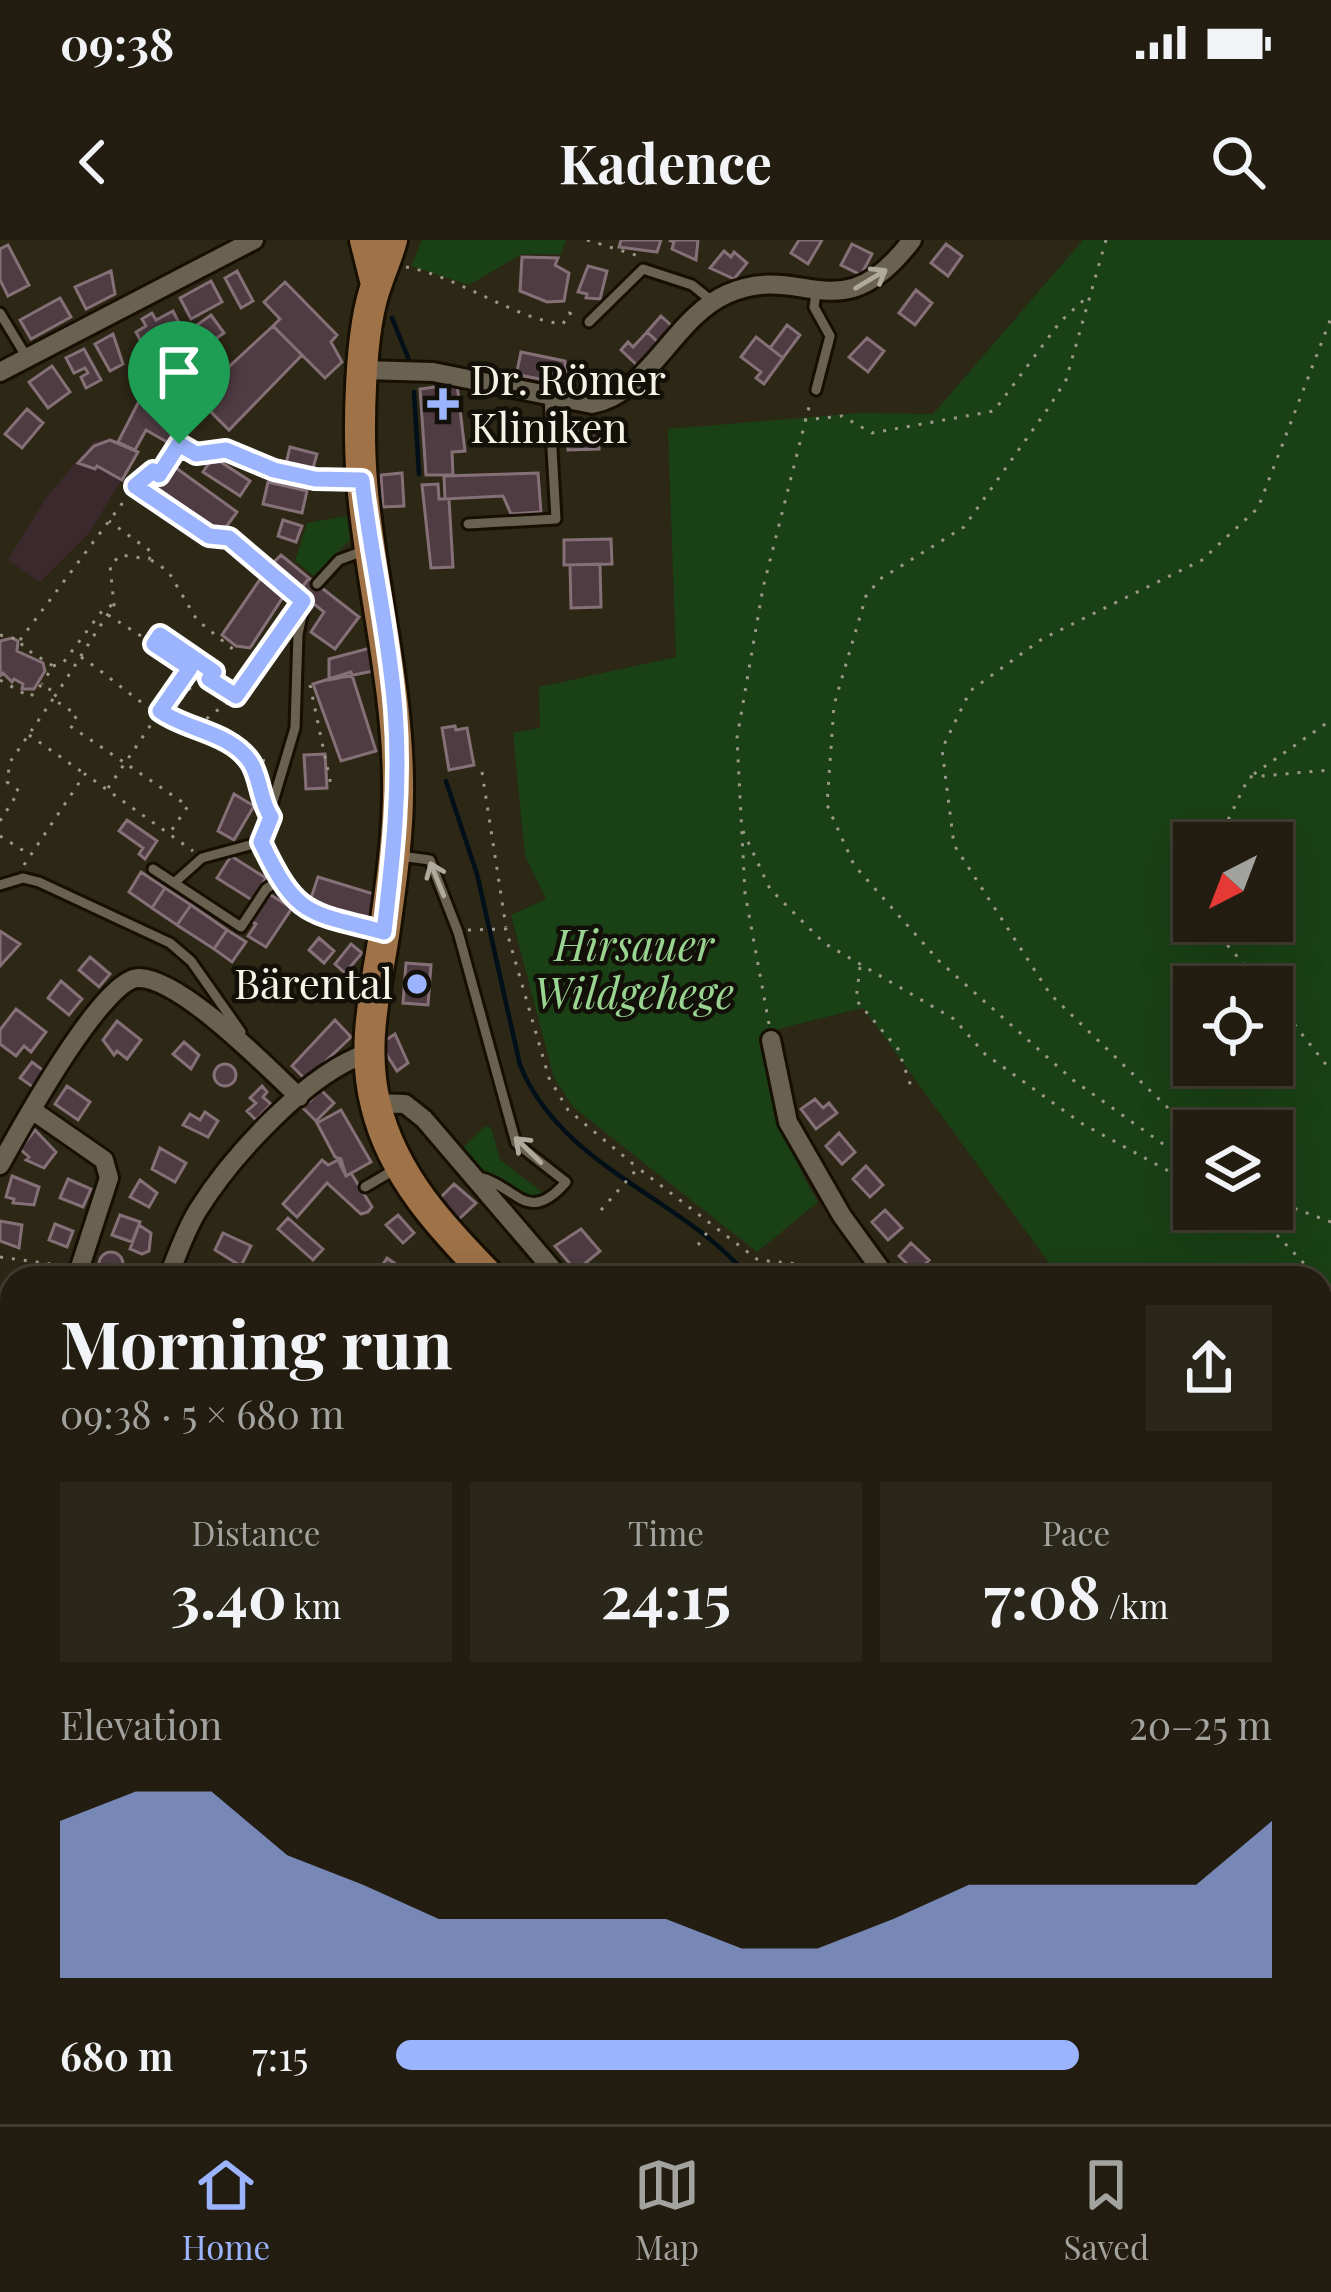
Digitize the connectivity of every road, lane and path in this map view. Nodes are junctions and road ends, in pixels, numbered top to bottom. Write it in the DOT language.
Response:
graph roads {
  1 [pos="254,240"];
  2 [pos="368,240"];
  3 [pos="587,240"];
  4 [pos="913,240"];
  5 [pos="1106,240"];
  6 [pos="395,249"];
  7 [pos="643,269"];
  8 [pos="376,284"];
  9 [pos="816,293"];
  10 [pos="1090,295"];
  11 [pos="712,301"];
  12 [pos="0,314"];
  13 [pos="567,317"];
  14 [pos="1331,318"];
  15 [pos="589,322"];
  16 [pos="26,356"];
  17 [pos="364,370"];
  18 [pos="0,372"];
  19 [pos="816,390"];
  20 [pos="549,397"];
  21 [pos="802,420"];
  22 [pos="362,480"];
  23 [pos="135,486"];
  24 [pos="109,521"];
  25 [pos="468,524"];
  26 [pos="371,549"];
  27 [pos="149,559"];
  28 [pos="316,584"];
  29 [pos="304,599"];
  30 [pos="114,605"];
  31 [pos="107,614"];
  32 [pos="0,634"];
  33 [pos="20,640"];
  34 [pos="153,645"];
  35 [pos="76,648"];
  36 [pos="234,650"];
  37 [pos="82,655"];
  38 [pos="249,660"];
  39 [pos="53,665"];
  40 [pos="258,666"];
  41 [pos="308,666"];
  42 [pos="196,670"];
  43 [pos="202,674"];
  44 [pos="209,679"];
  45 [pos="0,680"];
  46 [pos="41,682"];
  47 [pos="171,694"];
  48 [pos="55,696"];
  49 [pos="236,696"];
  50 [pos="160,711"];
  51 [pos="1331,720"];
  52 [pos="194,728"];
  53 [pos="29,735"];
  54 [pos="273,760"];
  55 [pos="250,762"];
  56 [pos="125,763"];
  57 [pos="1331,770"];
  58 [pos="482,772"];
  59 [pos="86,775"];
  60 [pos="1249,777"];
  61 [pos="331,785"];
  62 [pos="107,789"];
  63 [pos="271,817"];
  64 [pos="0,821"];
  65 [pos="1227,822"];
  66 [pos="742,830"];
  67 [pos="169,834"];
  68 [pos="0,836"];
  69 [pos="261,842"];
  70 [pos="182,843"];
  71 [pos="31,856"];
  72 [pos="394,856"];
  73 [pos="152,869"];
  74 [pos="23,878"];
  75 [pos="279,880"];
  76 [pos="174,883"];
  77 [pos="0,885"];
  78 [pos="482,929"];
  79 [pos="506,929"];
  80 [pos="384,932"];
  81 [pos="1228,942"];
  82 [pos="861,965"];
  83 [pos="1246,966"];
  84 [pos="1293,1023"];
  85 [pos="771,1040"];
  86 [pos="241,1042"];
  87 [pos="368,1053"];
  88 [pos="1331,1071"];
  89 [pos="912,1089"];
  90 [pos="299,1097"];
  91 [pos="375,1103"];
  92 [pos="32,1110"];
  93 [pos="1173,1113"];
  94 [pos="1173,1151"];
  95 [pos="0,1166"];
  96 [pos="399,1167"];
  97 [pos="638,1168"];
  98 [pos="1173,1173"];
  99 [pos="474,1179"];
  100 [pos="365,1187"];
  101 [pos="1293,1208"];
  102 [pos="601,1210"];
  103 [pos="1331,1222"];
  104 [pos="713,1225"];
  105 [pos="1272,1230"];
  106 [pos="698,1245"];
  107 [pos="0,1257"];
  108 [pos="46,1266"];
  109 [pos="84,1266"];
  110 [pos="173,1266"];
  111 [pos="479,1266"];
  112 [pos="550,1266"];
  113 [pos="804,1266"];
  114 [pos="878,1266"];
  115 [pos="1307,1266"];
  1 -- 16 [label="street"];
  2 -- 6 [label="main road"];
  2 -- 8 [label="main road"];
  3 -- 7 [label="path"];
  9 -- 4 [label="street, one-way"];
  5 -- 10 [label="path"];
  6 -- 8 [label="main road"];
  6 -- 13 [label="path"];
  7 -- 11 [label="lane"];
  7 -- 15 [label="lane"];
  8 -- 17 [label="main road"];
  9 -- 11 [label="street"];
  9 -- 19 [label="lane"];
  10 -- 21 [label="path"];
  10 -- 94 [label="path"];
  11 -- 20 [label="street"];
  12 -- 16 [label="lane"];
  14 -- 93 [label="path"];
  16 -- 18 [label="street"];
  17 -- 20 [label="street"];
  17 -- 22 [label="main road"];
  19 -- 21 [label="path"];
  20 -- 25 [label="lane"];
  21 -- 66 [label="path"];
  22 -- 23 [label="path"];
  22 -- 26 [label="main road"];
  23 -- 24 [label="path"];
  23 -- 29 [label="lane"];
  24 -- 27 [label="path"];
  24 -- 33 [label="path"];
  26 -- 28 [label="lane"];
  26 -- 72 [label="main road"];
  27 -- 30 [label="path"];
  27 -- 36 [label="path"];
  29 -- 40 [label="path"];
  29 -- 63 [label="lane"];
  30 -- 31 [label="path"];
  30 -- 35 [label="path"];
  31 -- 34 [label="path"];
  31 -- 37 [label="path"];
  32 -- 33 [label="path"];
  33 -- 39 [label="path"];
  34 -- 44 [label="path"];
  34 -- 47 [label="path"];
  35 -- 37 [label="path"];
  35 -- 39 [label="path"];
  37 -- 48 [label="path"];
  37 -- 50 [label="path"];
  38 -- 40 [label="path"];
  39 -- 46 [label="path"];
  40 -- 49 [label="path"];
  41 -- 61 [label="path"];
  42 -- 43 [label="path"];
  43 -- 44 [label="path"];
  43 -- 47 [label="path"];
  44 -- 49 [label="path"];
  45 -- 46 [label="path"];
  46 -- 48 [label="path"];
  47 -- 50 [label="path"];
  48 -- 53 [label="path"];
  48 -- 56 [label="path"];
  49 -- 52 [label="path"];
  50 -- 52 [label="path"];
  50 -- 56 [label="path"];
  51 -- 60 [label="path"];
  52 -- 55 [label="path"];
  53 -- 59 [label="path"];
  53 -- 64 [label="path"];
  54 -- 55 [label="path"];
  55 -- 63 [label="path"];
  56 -- 62 [label="path"];
  56 -- 67 [label="path"];
  57 -- 60 [label="path"];
  58 -- 79 [label="path"];
  59 -- 62 [label="path"];
  59 -- 71 [label="path"];
  60 -- 65 [label="path"];
  62 -- 67 [label="path"];
  63 -- 69 [label="lane"];
  66 -- 82 [label="path"];
  66 -- 85 [label="path"];
  67 -- 70 [label="path"];
  68 -- 71 [label="path"];
  69 -- 75 [label="lane"];
  69 -- 76 [label="lane"];
  71 -- 74 [label="path"];
  72 -- 80 [label="main road"];
  99 -- 72 [label="lane, one-way"];
  73 -- 76 [label="lane"];
  74 -- 77 [label="lane"];
  74 -- 86 [label="lane"];
  75 -- 76 [label="lane"];
  75 -- 80 [label="lane"];
  78 -- 79 [label="path"];
  79 -- 97 [label="path"];
  80 -- 87 [label="main road"];
  81 -- 83 [label="path"];
  82 -- 89 [label="path"];
  82 -- 98 [label="path"];
  84 -- 88 [label="path"];
  85 -- 114 [label="street"];
  86 -- 90 [label="street"];
  86 -- 92 [label="street"];
  87 -- 90 [label="street"];
  87 -- 91 [label="main road"];
  90 -- 110 [label="street"];
  91 -- 96 [label="main road"];
  91 -- 99 [label="street"];
  92 -- 95 [label="street"];
  92 -- 109 [label="street"];
  96 -- 100 [label="lane"];
  96 -- 111 [label="main road"];
  97 -- 102 [label="path"];
  97 -- 104 [label="path"];
  99 -- 112 [label="street"];
  101 -- 103 [label="path"];
  104 -- 106 [label="path"];
  104 -- 113 [label="path"];
  105 -- 115 [label="path"];
  107 -- 108 [label="path"];
}
